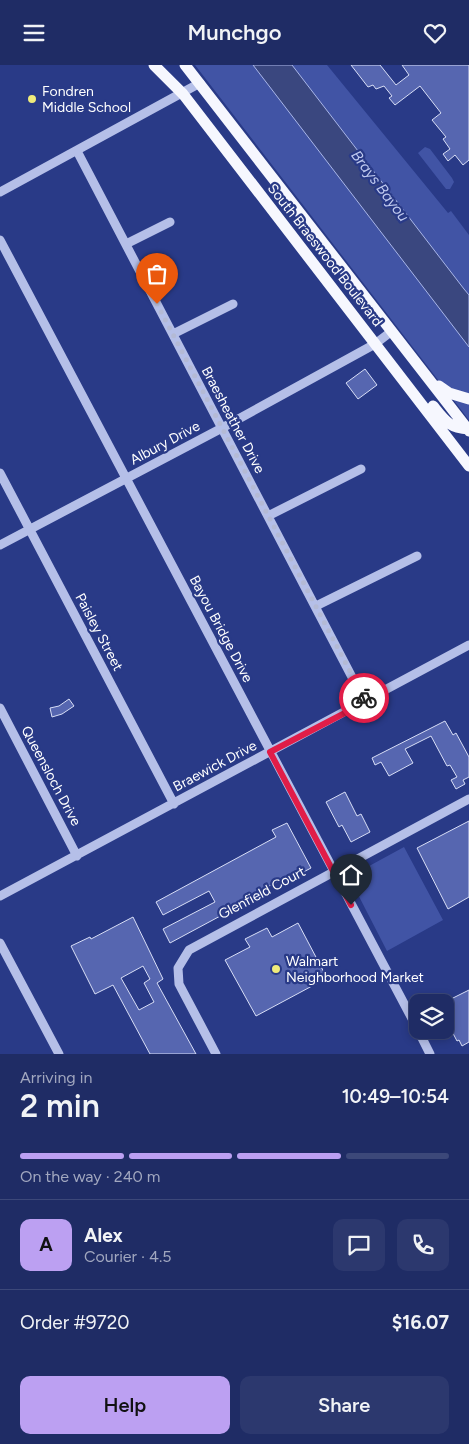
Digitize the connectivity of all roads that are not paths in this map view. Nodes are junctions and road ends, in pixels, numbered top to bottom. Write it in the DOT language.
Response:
graph roads {
  1 [pos="154,65"];
  2 [pos="184,65"];
  3 [pos="200,83"];
  4 [pos="183,94"];
  5 [pos="77,151"];
  6 [pos="0,192"];
  7 [pos="294,205"];
  8 [pos="278,218"];
  9 [pos="170,222"];
  10 [pos="0,240"];
  11 [pos="126,245"];
  12 [pos="234,304"];
  13 [pos="392,331"];
  14 [pos="173,334"];
  15 [pos="375,344"];
  16 [pos="403,378"];
  17 [pos="430,378"];
  18 [pos="469,399"];
  19 [pos="222,428"];
  20 [pos="468,429"];
  21 [pos="469,466"];
  22 [pos="361,469"];
  23 [pos="0,473"];
  24 [pos="126,479"];
  25 [pos="268,517"];
  26 [pos="30,529"];
  27 [pos="0,545"];
  28 [pos="417,556"];
  29 [pos="316,607"];
  30 [pos="469,645"];
  31 [pos="366,702"];
  32 [pos="0,708"];
  33 [pos="270,752"];
  34 [pos="469,799"];
  35 [pos="174,804"];
  36 [pos="77,855"];
  37 [pos="333,871"];
  38 [pos="0,896"];
  39 [pos="0,943"];
  40 [pos="409,1013"];
  41 [pos="422,1039"];
  42 [pos="58,1054"];
  43 [pos="216,1054"];
  44 [pos="430,1054"];
  1 -- 4 [label="main road, South Braeswood Boulevard"];
  2 -- 3 [label="main road, South Braeswood Boulevard"];
  3 -- 4 [label="street"];
  3 -- 7 [label="main road, South Braeswood Boulevard"];
  4 -- 5 [label="street"];
  4 -- 8 [label="main road, South Braeswood Boulevard"];
  5 -- 6 [label="street"];
  5 -- 11 [label="street, Braesheather Drive"];
  7 -- 8 [label="main road"];
  7 -- 13 [label="main road, South Braeswood Boulevard"];
  8 -- 15 [label="main road, South Braeswood Boulevard"];
  9 -- 11 [label="street"];
  10 -- 24 [label="street, Bayou Bridge Drive"];
  11 -- 14 [label="street, Braesheather Drive"];
  12 -- 14 [label="street"];
  13 -- 15 [label="street, Albury Drive"];
  13 -- 17 [label="main road, South Braeswood Boulevard"];
  14 -- 19 [label="street, Braesheather Drive"];
  15 -- 16 [label="main road, South Braeswood Boulevard"];
  15 -- 19 [label="street, Albury Drive"];
  16 -- 20 [label="main road"];
  16 -- 21 [label="main road, South Braeswood Boulevard"];
  17 -- 18 [label="main road"];
  17 -- 20 [label="main road, South Braeswood Boulevard"];
  19 -- 24 [label="street, Albury Drive"];
  19 -- 25 [label="street, Braesheather Drive"];
  22 -- 25 [label="street"];
  23 -- 26 [label="street, Paisley Street"];
  24 -- 26 [label="street, Albury Drive"];
  24 -- 33 [label="street, Bayou Bridge Drive"];
  25 -- 29 [label="street, Braesheather Drive"];
  26 -- 27 [label="street, Albury Drive"];
  26 -- 35 [label="street, Paisley Street"];
  28 -- 29 [label="street"];
  29 -- 31 [label="street, Braesheather Drive"];
  30 -- 31 [label="street, Braewick Drive"];
  31 -- 33 [label="street, Braewick Drive"];
  32 -- 36 [label="street, Queensloch Drive"];
  33 -- 35 [label="street, Braewick Drive"];
  33 -- 37 [label="street, Bayou Bridge Drive"];
  34 -- 37 [label="street, Glenfield Court"];
  35 -- 36 [label="street, Braewick Drive"];
  36 -- 38 [label="street, Braewick Drive"];
  37 -- 40 [label="street, Bayou Bridge Drive"];
  37 -- 43 [label="street, Glenfield Court"];
  39 -- 42 [label="street"];
  41 -- 44 [label="street, Bayou Bridge Drive"];
}
